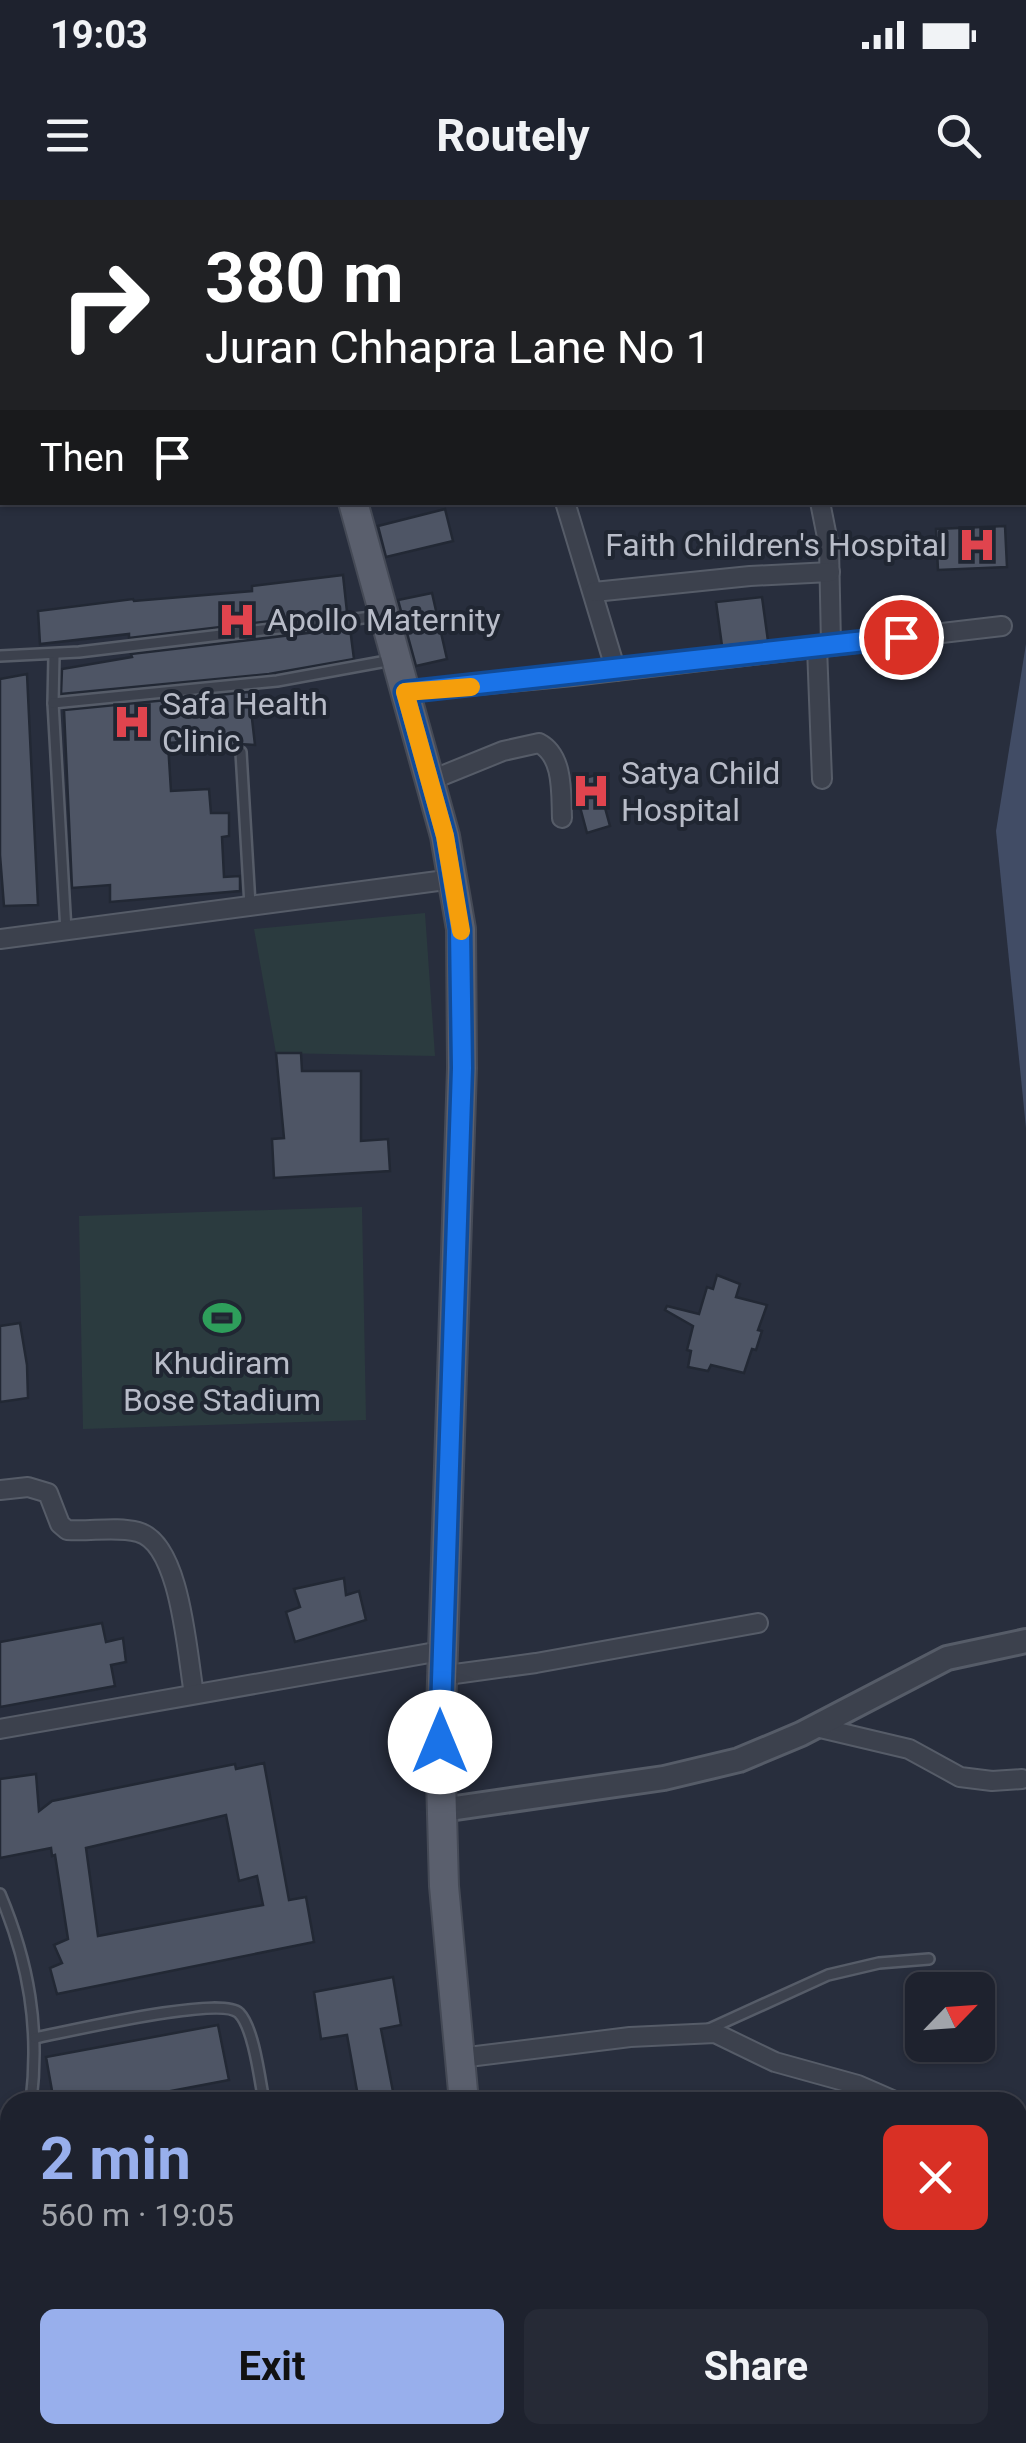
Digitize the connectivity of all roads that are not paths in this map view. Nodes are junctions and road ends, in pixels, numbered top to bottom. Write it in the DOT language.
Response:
graph roads {
  1 [pos="353,505"];
  2 [pos="566,505"];
  3 [pos="821,505"];
  4 [pos="830,572"];
  5 [pos="594,592"];
  6 [pos="384,615"];
  7 [pos="1002,626"];
  8 [pos="824,646"];
  9 [pos="54,655"];
  10 [pos="0,656"];
  11 [pos="396,659"];
  12 [pos="616,672"];
  13 [pos="405,692"];
  14 [pos="53,703"];
  15 [pos="240,752"];
  16 [pos="822,778"];
  17 [pos="430,781"];
  18 [pos="562,818"];
  19 [pos="453,879"];
  20 [pos="250,905"];
  21 [pos="66,931"];
  22 [pos="0,939"];
  23 [pos="0,1490"];
  24 [pos="758,1622"];
  25 [pos="1026,1641"];
  26 [pos="441,1663"];
  27 [pos="194,1694"];
  28 [pos="816,1727"];
  29 [pos="0,1729"];
  30 [pos="1022,1778"];
  31 [pos="442,1810"];
  32 [pos="0,1894"];
  33 [pos="929,1960"];
  34 [pos="702,2032"];
  35 [pos="35,2038"];
  36 [pos="460,2058"];
  37 [pos="32,2092"];
  38 [pos="262,2092"];
  39 [pos="463,2092"];
  40 [pos="874,2092"];
  1 -- 6 [label="main road"];
  2 -- 5 [label="street"];
  3 -- 4 [label="street"];
  4 -- 5 [label="street"];
  4 -- 8 [label="street"];
  5 -- 12 [label="street"];
  6 -- 9 [label="lane"];
  6 -- 11 [label="main road"];
  7 -- 8 [label="street"];
  8 -- 12 [label="street"];
  8 -- 16 [label="street"];
  9 -- 10 [label="lane"];
  9 -- 14 [label="lane"];
  11 -- 13 [label="main road"];
  11 -- 14 [label="lane"];
  12 -- 13 [label="street"];
  13 -- 17 [label="main road"];
  14 -- 21 [label="lane"];
  15 -- 20 [label="lane"];
  17 -- 18 [label="street"];
  17 -- 19 [label="main road"];
  19 -- 20 [label="street"];
  19 -- 26 [label="main road"];
  20 -- 21 [label="street"];
  21 -- 22 [label="street"];
  23 -- 27 [label="street"];
  24 -- 26 [label="street"];
  25 -- 28 [label="street"];
  26 -- 27 [label="street"];
  26 -- 31 [label="main road"];
  27 -- 29 [label="street"];
  28 -- 30 [label="street"];
  28 -- 31 [label="street"];
  31 -- 36 [label="main road"];
  32 -- 35 [label="lane"];
  33 -- 34 [label="lane"];
  34 -- 36 [label="street"];
  34 -- 40 [label="street"];
  35 -- 37 [label="lane"];
  35 -- 38 [label="lane"];
  36 -- 39 [label="main road"];
}
